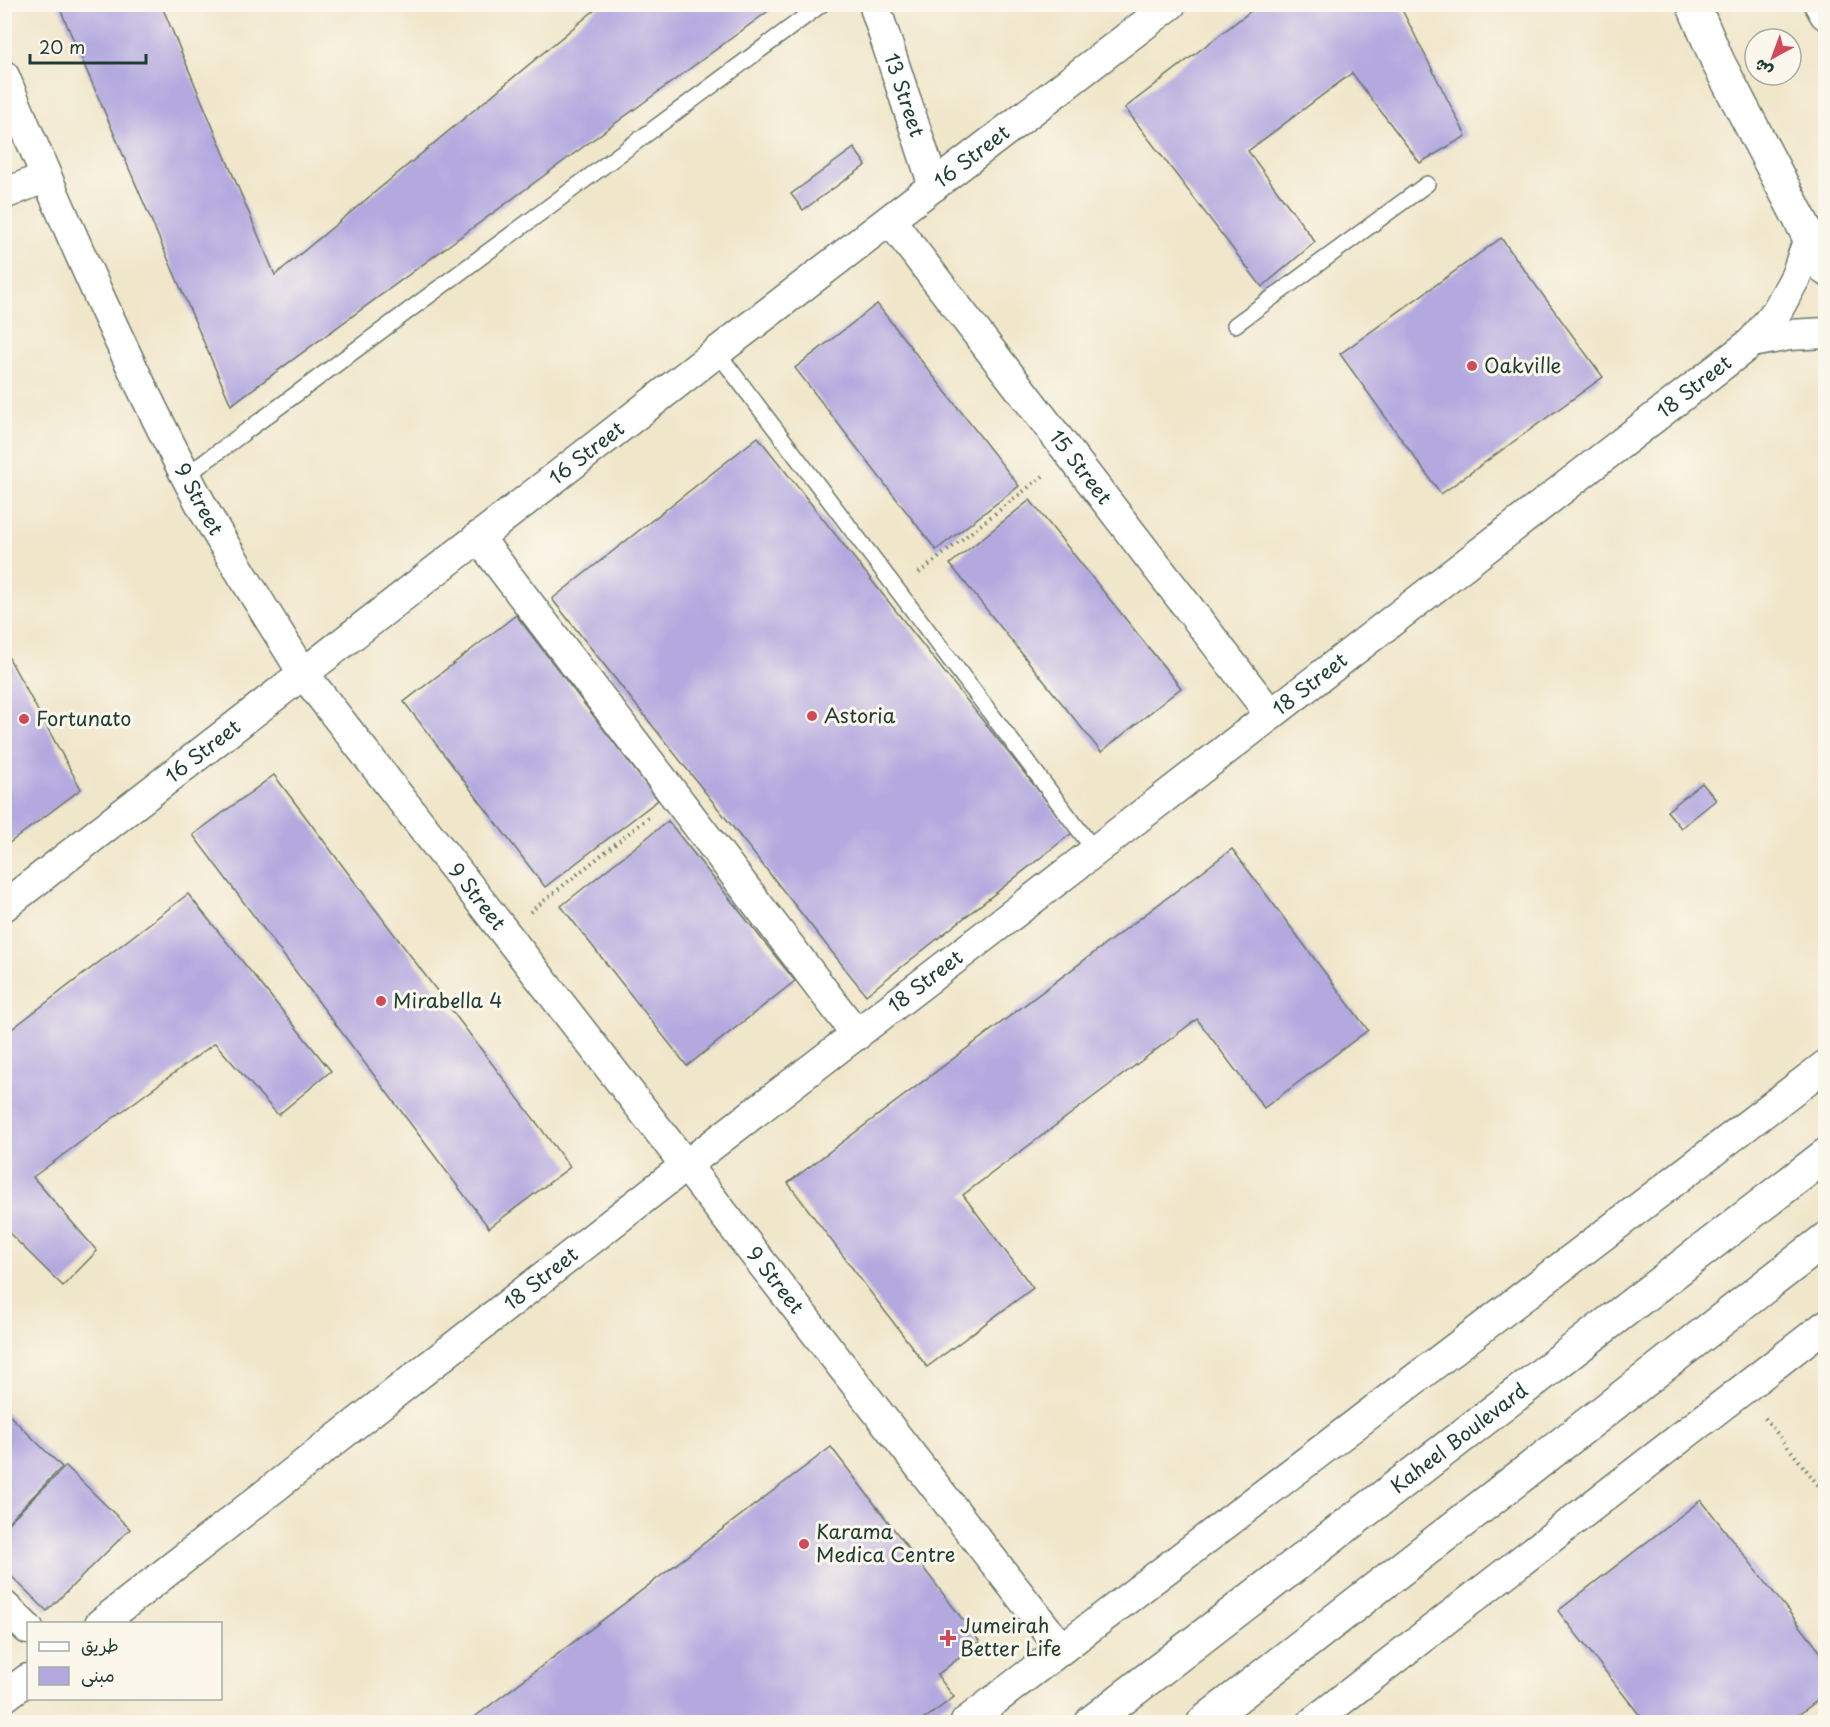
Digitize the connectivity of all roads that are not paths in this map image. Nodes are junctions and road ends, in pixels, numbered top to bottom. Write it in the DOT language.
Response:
graph roads {
  1 [pos="822,4"];
  2 [pos="874,4"];
  3 [pos="1171,4"];
  4 [pos="1693,4"];
  5 [pos="1821,4"];
  6 [pos="1826,13"];
  7 [pos="4,76"];
  8 [pos="46,177"];
  9 [pos="1427,184"];
  10 [pos="934,186"];
  11 [pos="4,194"];
  12 [pos="890,220"];
  13 [pos="1809,238"];
  14 [pos="1826,269"];
  15 [pos="1235,325"];
  16 [pos="1826,333"];
  17 [pos="1752,342"];
  18 [pos="717,352"];
  19 [pos="187,475"];
  20 [pos="478,537"];
  21 [pos="303,673"];
  22 [pos="1271,715"];
  23 [pos="1095,851"];
  24 [pos="4,906"];
  25 [pos="856,1035"];
  26 [pos="1826,1065"];
  27 [pos="1826,1155"];
  28 [pos="685,1166"];
  29 [pos="1826,1239"];
  30 [pos="1826,1325"];
  31 [pos="4,1606"];
  32 [pos="101,1622"];
  33 [pos="27,1628"];
  34 [pos="1061,1648"];
  35 [pos="27,1680"];
  36 [pos="4,1697"];
  37 [pos="966,1722"];
  38 [pos="1092,1722"];
  39 [pos="1204,1722"];
  40 [pos="1313,1722"];
  1 -- 19 [label="lane"];
  2 -- 10 [label="street, 13 Street"];
  3 -- 10 [label="street, 16 Street"];
  4 -- 13 [label="street"];
  5 -- 6 [label="street"];
  7 -- 8 [label="street, 9 Street"];
  8 -- 11 [label="street"];
  8 -- 19 [label="street, 9 Street"];
  9 -- 15 [label="lane"];
  10 -- 12 [label="street, 16 Street"];
  12 -- 18 [label="street, 16 Street"];
  12 -- 22 [label="street, 15 Street"];
  13 -- 14 [label="street"];
  13 -- 17 [label="street, 18 Street"];
  16 -- 17 [label="street, 18 Street"];
  17 -- 22 [label="street, 18 Street"];
  18 -- 20 [label="street, 16 Street"];
  18 -- 23 [label="lane"];
  19 -- 21 [label="street, 9 Street"];
  20 -- 21 [label="street, 16 Street"];
  20 -- 25 [label="street"];
  21 -- 24 [label="street, 16 Street"];
  21 -- 28 [label="street, 9 Street"];
  22 -- 23 [label="street, 18 Street"];
  23 -- 25 [label="street, 18 Street"];
  25 -- 28 [label="street, 18 Street"];
  26 -- 34 [label="street"];
  27 -- 38 [label="street, Kaheel Boulevard"];
  28 -- 32 [label="street, 18 Street"];
  28 -- 34 [label="street, 9 Street"];
  29 -- 39 [label="street"];
  30 -- 40 [label="street"];
  31 -- 33 [label="street"];
  34 -- 37 [label="street"];
  35 -- 36 [label="street"];
}
